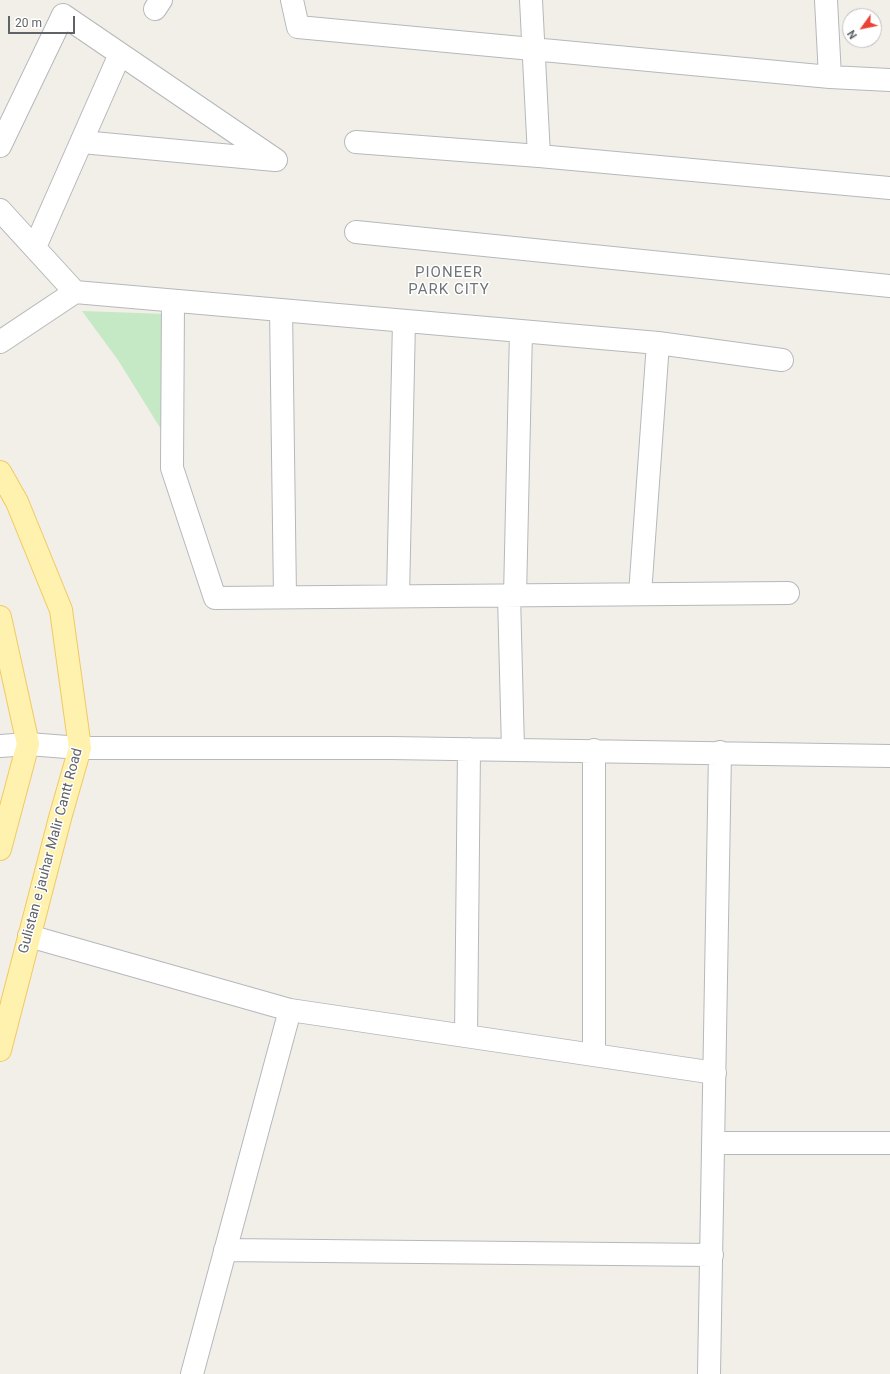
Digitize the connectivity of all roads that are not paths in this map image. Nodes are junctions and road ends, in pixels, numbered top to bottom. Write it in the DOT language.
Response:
graph roads {
  1 [pos="292,0"];
  2 [pos="531,0"];
  3 [pos="826,0"];
  4 [pos="534,49"];
  5 [pos="120,54"];
  6 [pos="830,77"];
  7 [pos="890,80"];
  8 [pos="82,142"];
  9 [pos="356,142"];
  10 [pos="0,146"];
  11 [pos="539,156"];
  12 [pos="890,188"];
  13 [pos="0,210"];
  14 [pos="356,232"];
  15 [pos="35,247"];
  16 [pos="890,286"];
  17 [pos="75,292"];
  18 [pos="173,301"];
  19 [pos="281,310"];
  20 [pos="404,321"];
  21 [pos="521,331"];
  22 [pos="0,342"];
  23 [pos="658,343"];
  24 [pos="782,360"];
  25 [pos="0,472"];
  26 [pos="788,593"];
  27 [pos="640,594"];
  28 [pos="398,596"];
  29 [pos="512,596"];
  30 [pos="285,597"];
  31 [pos="0,617"];
  32 [pos="28,744"];
  33 [pos="0,746"];
  34 [pos="80,748"];
  35 [pos="469,749"];
  36 [pos="513,749"];
  37 [pos="594,750"];
  38 [pos="720,752"];
  39 [pos="890,756"];
  40 [pos="0,849"];
  41 [pos="29,936"];
  42 [pos="290,1010"];
  43 [pos="466,1036"];
  44 [pos="0,1050"];
  45 [pos="594,1055"];
  46 [pos="715,1073"];
  47 [pos="714,1143"];
  48 [pos="890,1144"];
  49 [pos="225,1250"];
  50 [pos="712,1255"];
  51 [pos="192,1374"];
  52 [pos="709,1374"];
  1 -- 4 [label="street"];
  2 -- 4 [label="street"];
  3 -- 6 [label="street"];
  4 -- 6 [label="street"];
  4 -- 11 [label="street"];
  5 -- 8 [label="street"];
  5 -- 8 [label="street"];
  5 -- 10 [label="street"];
  6 -- 7 [label="street"];
  8 -- 15 [label="street"];
  9 -- 11 [label="street"];
  11 -- 12 [label="street"];
  13 -- 15 [label="street"];
  14 -- 16 [label="street"];
  15 -- 17 [label="street"];
  17 -- 18 [label="street"];
  17 -- 22 [label="street"];
  18 -- 19 [label="street"];
  18 -- 30 [label="street"];
  19 -- 20 [label="street"];
  19 -- 30 [label="street"];
  20 -- 21 [label="street"];
  20 -- 28 [label="street"];
  21 -- 23 [label="street"];
  21 -- 29 [label="street"];
  23 -- 24 [label="street"];
  23 -- 27 [label="street"];
  25 -- 34 [label="main road, Gulistan e jauhar Malir Cantt Road"];
  26 -- 27 [label="street"];
  27 -- 29 [label="street"];
  28 -- 29 [label="street"];
  28 -- 30 [label="street"];
  29 -- 36 [label="street"];
  31 -- 32 [label="main road"];
  32 -- 33 [label="street"];
  32 -- 34 [label="street"];
  32 -- 40 [label="main road"];
  34 -- 35 [label="street"];
  34 -- 41 [label="main road, Gulistan e jauhar Malir Cantt Road"];
  35 -- 36 [label="street"];
  35 -- 43 [label="street"];
  36 -- 37 [label="street"];
  37 -- 38 [label="street"];
  37 -- 45 [label="street"];
  38 -- 39 [label="street"];
  38 -- 46 [label="street"];
  41 -- 42 [label="street"];
  41 -- 44 [label="main road, Gulistan e jauhar Malir Cantt Road"];
  42 -- 43 [label="street"];
  42 -- 49 [label="street"];
  43 -- 45 [label="street"];
  45 -- 46 [label="street"];
  46 -- 47 [label="street"];
  47 -- 48 [label="street"];
  47 -- 50 [label="street"];
  49 -- 50 [label="street"];
  49 -- 51 [label="street"];
  50 -- 52 [label="street"];
}
